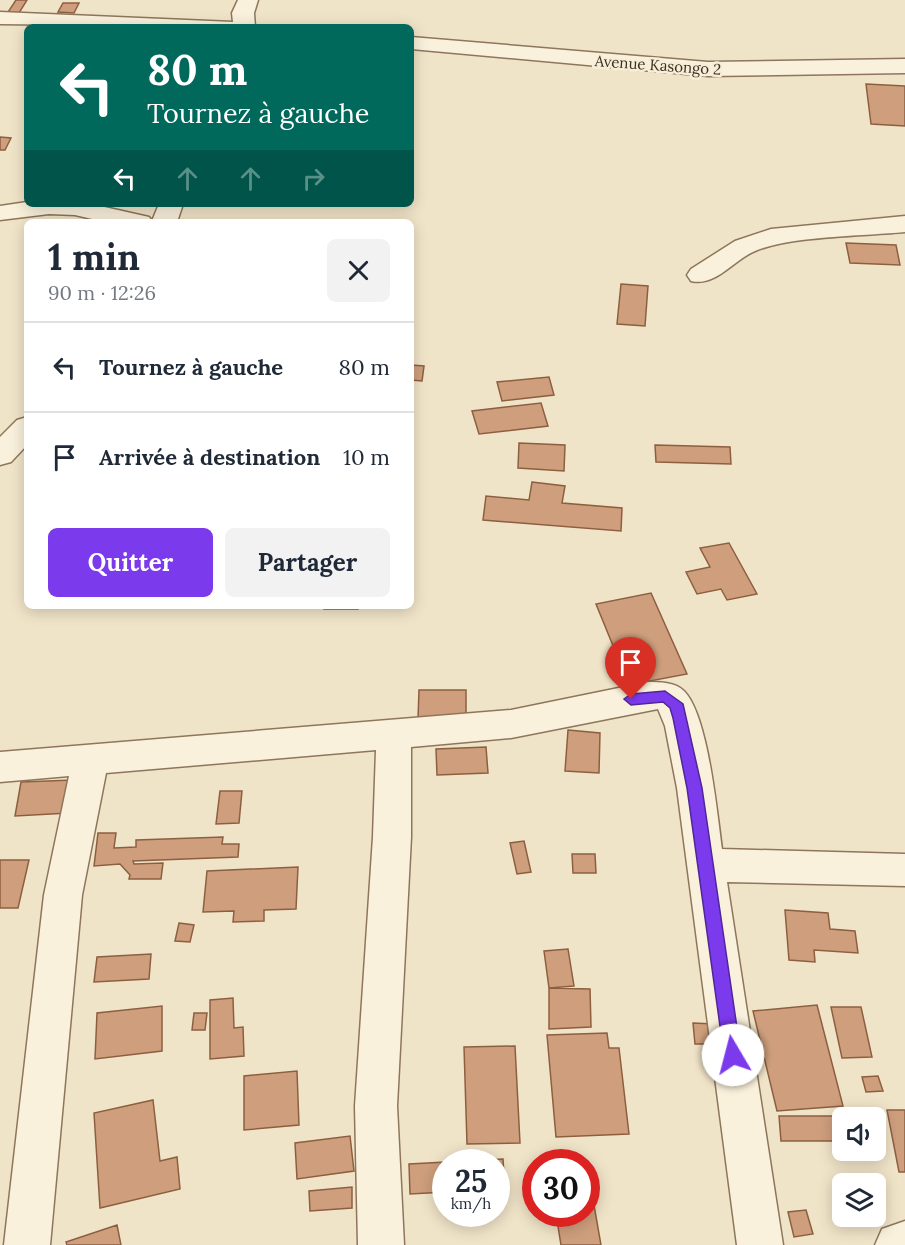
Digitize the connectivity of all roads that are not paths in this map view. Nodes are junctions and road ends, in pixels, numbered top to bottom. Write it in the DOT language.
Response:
graph roads {
  1 [pos="248,0"];
  2 [pos="0,18"];
  3 [pos="151,24"];
  4 [pos="244,24"];
  5 [pos="414,43"];
  6 [pos="905,66"];
  7 [pos="68,207"];
  8 [pos="68,207"];
  9 [pos="0,213"];
  10 [pos="126,219"];
  11 [pos="905,224"];
  12 [pos="700,275"];
  13 [pos="24,430"];
  14 [pos="0,455"];
  15 [pos="394,733"];
  16 [pos="90,761"];
  17 [pos="0,767"];
  18 [pos="706,865"];
  19 [pos="905,870"];
  20 [pos="905,1244"];
  21 [pos="27,1245"];
  22 [pos="381,1245"];
  23 [pos="760,1245"];
  24 [pos="898,1245"];
  1 -- 4 [label="street"];
  2 -- 3 [label="street"];
  5 -- 6 [label="street, Avenue Kasongo 2"];
  7 -- 10 [label="street"];
  8 -- 9 [label="street"];
  11 -- 12 [label="street"];
  13 -- 14 [label="street"];
  15 -- 16 [label="street"];
  15 -- 18 [label="street"];
  15 -- 22 [label="street"];
  16 -- 17 [label="street"];
  16 -- 21 [label="street"];
  18 -- 19 [label="street"];
  18 -- 23 [label="street"];
  20 -- 24 [label="street"];
}
